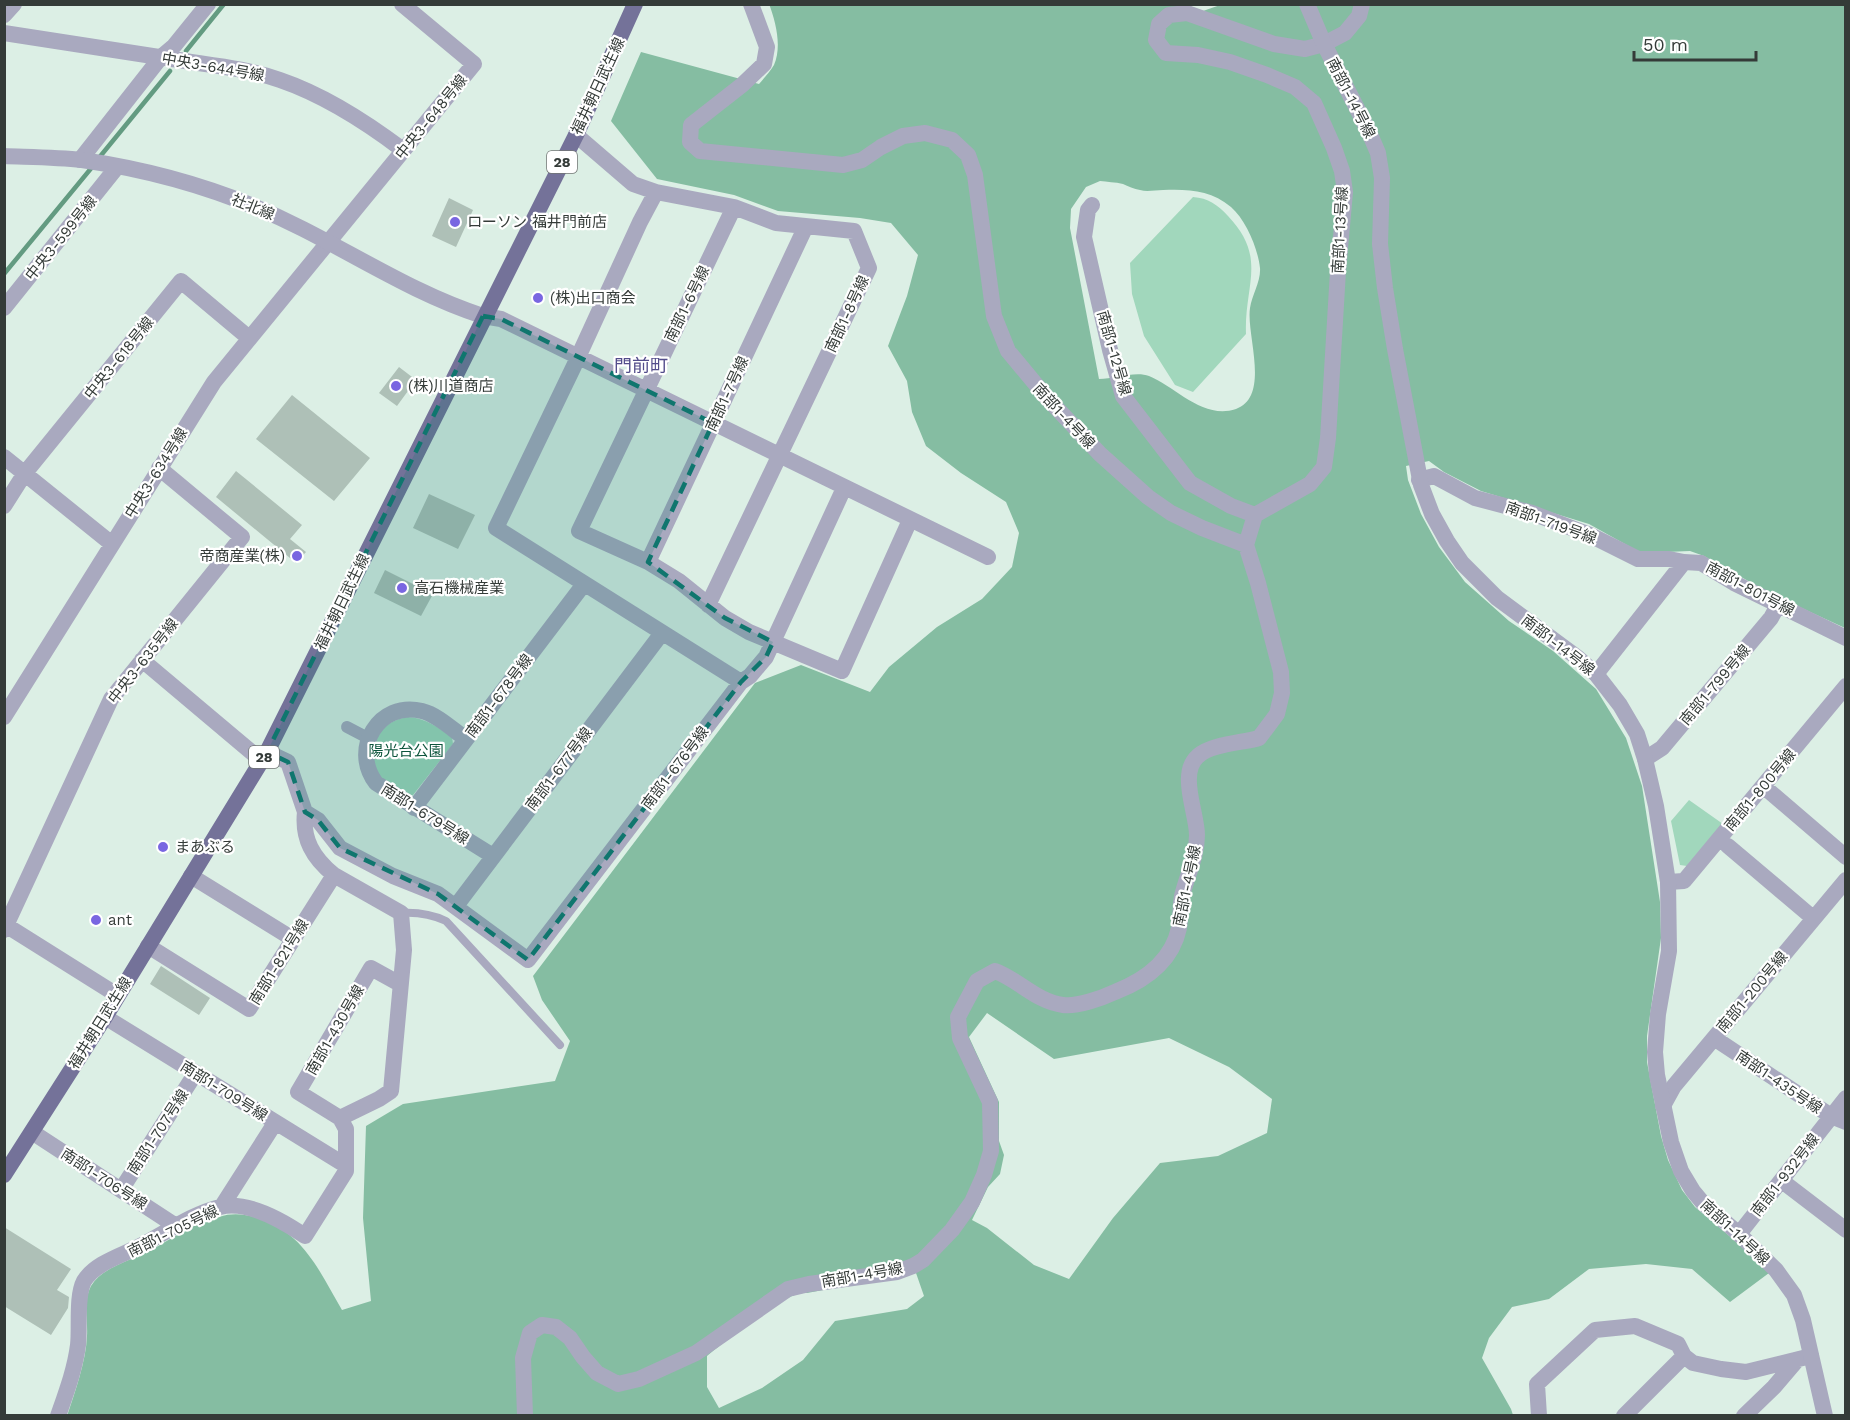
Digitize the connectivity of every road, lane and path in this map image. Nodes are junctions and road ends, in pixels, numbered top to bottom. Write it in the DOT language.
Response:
graph roads {
  1 [pos="14,4"];
  2 [pos="208,4"];
  3 [pos="402,4"];
  4 [pos="635,4"];
  5 [pos="751,4"];
  6 [pos="1307,4"];
  7 [pos="1362,4"];
  8 [pos="4,15"];
  9 [pos="4,33"];
  10 [pos="1324,45"];
  11 [pos="161,57"];
  12 [pos="576,135"];
  13 [pos="403,150"];
  14 [pos="4,156"];
  15 [pos="96,163"];
  16 [pos="656,192"];
  17 [pos="1092,205"];
  18 [pos="734,207"];
  19 [pos="806,226"];
  20 [pos="328,242"];
  21 [pos="5,306"];
  22 [pos="483,316"];
  23 [pos="249,338"];
  24 [pos="578,357"];
  25 [pos="645,390"];
  26 [pos="713,423"];
  27 [pos="778,456"];
  28 [pos="4,457"];
  29 [pos="159,468"];
  30 [pos="25,473"];
  31 [pos="1419,480"];
  32 [pos="844,488"];
  33 [pos="4,506"];
  34 [pos="1255,516"];
  35 [pos="910,520"];
  36 [pos="112,544"];
  37 [pos="1246,545"];
  38 [pos="988,557"];
  39 [pos="648,562"];
  40 [pos="1684,562"];
  41 [pos="584,584"];
  42 [pos="708,605"];
  43 [pos="1778,605"];
  44 [pos="662,633"];
  45 [pos="1845,638"];
  46 [pos="772,642"];
  47 [pos="142,660"];
  48 [pos="1596,674"];
  49 [pos="741,682"];
  50 [pos="1845,686"];
  51 [pos="4,717"];
  52 [pos="347,727"];
  53 [pos="368,738"];
  54 [pos="466,739"];
  55 [pos="264,757"];
  56 [pos="1645,759"];
  57 [pos="1763,786"];
  58 [pos="414,807"];
  59 [pos="305,812"];
  60 [pos="1728,846"];
  61 [pos="493,856"];
  62 [pos="1845,857"];
  63 [pos="334,875"];
  64 [pos="192,876"];
  65 [pos="1845,880"];
  66 [pos="1668,882"];
  67 [pos="456,906"];
  68 [pos="401,913"];
  69 [pos="1813,918"];
  70 [pos="5,926"];
  71 [pos="292,939"];
  72 [pos="148,946"];
  73 [pos="400,984"];
  74 [pos="117,995"];
  75 [pos="105,1017"];
  76 [pos="1714,1038"];
  77 [pos="560,1045"];
  78 [pos="195,1074"];
  79 [pos="1845,1098"];
  80 [pos="1663,1106"];
  81 [pos="340,1118"];
  82 [pos="1838,1119"];
  83 [pos="275,1123"];
  84 [pos="32,1132"];
  85 [pos="345,1164"];
  86 [pos="4,1175"];
  87 [pos="1782,1181"];
  88 [pos="121,1190"];
  89 [pos="222,1206"];
  90 [pos="176,1226"];
  91 [pos="1845,1230"];
  92 [pos="1739,1234"];
  93 [pos="1684,1356"];
  94 [pos="1804,1358"];
  95 [pos="58,1416"];
  96 [pos="525,1416"];
  97 [pos="1539,1416"];
  98 [pos="1624,1416"];
  99 [pos="1744,1416"];
  100 [pos="1825,1416"];
  1 -- 8 [label="street"];
  2 -- 11 [label="street, 中央3-599号線"];
  3 -- 13 [label="street, 中央3-648号線"];
  4 -- 12 [label="main road, 福井朝日武生線 / 28"];
  5 -- 37 [label="street, 南部1-4号線"];
  6 -- 10 [label="street, 南部1-14号線"];
  7 -- 10 [label="street"];
  9 -- 11 [label="street, 中央3-644号線"];
  10 -- 31 [label="street, 南部1-14号線"];
  10 -- 34 [label="street, 南部1-13号線"];
  11 -- 13 [label="street, 中央3-644号線"];
  11 -- 15 [label="street, 中央3-599号線"];
  12 -- 16 [label="street, 南部1-8号線"];
  12 -- 22 [label="main road, 福井朝日武生線 / 28"];
  13 -- 20 [label="street, 中央3-648号線"];
  14 -- 15 [label="street, 社北線"];
  15 -- 20 [label="street, 社北線"];
  15 -- 21 [label="street, 中央3-599号線"];
  16 -- 18 [label="street, 南部1-8号線"];
  16 -- 24 [label="street"];
  17 -- 34 [label="street, 南部1-12号線"];
  18 -- 19 [label="street, 南部1-8号線"];
  18 -- 25 [label="street, 南部1-6号線"];
  19 -- 26 [label="street, 南部1-7号線"];
  19 -- 27 [label="street, 南部1-8号線"];
  20 -- 22 [label="street, 社北線"];
  20 -- 23 [label="street, 中央3-634号線"];
  22 -- 24 [label="street, 社北線"];
  22 -- 55 [label="main road, 福井朝日武生線 / 28"];
  23 -- 29 [label="street, 中央3-634号線"];
  23 -- 30 [label="street, 中央3-618号線"];
  24 -- 25 [label="street, 社北線"];
  24 -- 41 [label="street"];
  25 -- 26 [label="street, 社北線"];
  25 -- 39 [label="street, 南部1-6号線"];
  26 -- 27 [label="street, 社北線"];
  26 -- 39 [label="street, 南部1-7号線"];
  27 -- 32 [label="street, 社北線"];
  27 -- 42 [label="street, 南部1-8号線"];
  28 -- 30 [label="street"];
  29 -- 36 [label="street, 中央3-634号線"];
  29 -- 47 [label="street, 中央3-635号線"];
  30 -- 33 [label="street, 中央3-618号線"];
  30 -- 36 [label="street"];
  31 -- 40 [label="street, 南部1-719号線"];
  31 -- 48 [label="street, 南部1-14号線"];
  32 -- 35 [label="street, 社北線"];
  32 -- 46 [label="street"];
  34 -- 37 [label="street"];
  35 -- 38 [label="street, 社北線"];
  35 -- 46 [label="street"];
  36 -- 51 [label="street, 中央3-634号線"];
  37 -- 96 [label="street, 南部1-4号線"];
  39 -- 42 [label="street"];
  40 -- 43 [label="street, 南部1-801号線"];
  40 -- 48 [label="street, 南部1-801号線"];
  41 -- 44 [label="street"];
  41 -- 54 [label="street, 南部1-678号線"];
  42 -- 46 [label="street"];
  43 -- 45 [label="street, 南部1-801号線"];
  43 -- 56 [label="street, 南部1-799号線"];
  44 -- 49 [label="street"];
  44 -- 61 [label="street, 南部1-677号線"];
  46 -- 49 [label="street"];
  47 -- 55 [label="street, 南部1-676号線"];
  47 -- 70 [label="street, 中央3-635号線"];
  48 -- 56 [label="street, 南部1-14号線"];
  49 -- 67 [label="street, 南部1-676号線"];
  50 -- 57 [label="street, 南部1-800号線"];
  52 -- 53 [label="street"];
  53 -- 54 [label="street"];
  53 -- 58 [label="street, 南部1-679号線"];
  54 -- 58 [label="street, 南部1-678号線"];
  55 -- 59 [label="street, 南部1-676号線"];
  55 -- 64 [label="main road, 福井朝日武生線 / 28"];
  56 -- 66 [label="street, 南部1-14号線"];
  57 -- 62 [label="street"];
  57 -- 66 [label="street, 南部1-800号線"];
  58 -- 61 [label="street, 南部1-679号線"];
  59 -- 63 [label="street"];
  59 -- 67 [label="street, 南部1-676号線"];
  60 -- 69 [label="street"];
  61 -- 67 [label="street, 南部1-677号線"];
  63 -- 68 [label="street"];
  63 -- 71 [label="street, 南部1-821号線"];
  64 -- 71 [label="street"];
  64 -- 72 [label="main road, 福井朝日武生線 / 28"];
  65 -- 69 [label="street, 南部1-200号線"];
  66 -- 80 [label="street, 南部1-14号線"];
  68 -- 73 [label="street"];
  68 -- 77 [label="lane"];
  69 -- 76 [label="street, 南部1-200号線"];
  70 -- 74 [label="street"];
  71 -- 72 [label="street, 南部1-821号線"];
  72 -- 74 [label="main road, 福井朝日武生線 / 28"];
  73 -- 81 [label="street"];
  73 -- 81 [label="street, 南部1-430号線"];
  74 -- 75 [label="main road, 福井朝日武生線 / 28"];
  75 -- 78 [label="street, 南部1-709号線"];
  75 -- 84 [label="main road, 福井朝日武生線 / 28"];
  76 -- 80 [label="street, 南部1-200号線"];
  76 -- 82 [label="street, 南部1-435号線"];
  78 -- 83 [label="street, 南部1-709号線"];
  78 -- 88 [label="street, 南部1-707号線"];
  79 -- 82 [label="street, 南部1-932号線"];
  80 -- 92 [label="street, 南部1-14号線"];
  81 -- 85 [label="street, 南部1-705号線"];
  82 -- 87 [label="street, 南部1-932号線"];
  83 -- 85 [label="street, 南部1-709号線"];
  83 -- 89 [label="street"];
  84 -- 86 [label="main road, 福井朝日武生線 / 28"];
  84 -- 88 [label="street, 南部1-706号線"];
  85 -- 89 [label="street, 南部1-705号線"];
  87 -- 91 [label="street"];
  87 -- 92 [label="street, 南部1-932号線"];
  88 -- 90 [label="street, 南部1-706号線"];
  89 -- 90 [label="street, 南部1-705号線"];
  90 -- 95 [label="street, 南部1-705号線"];
  92 -- 94 [label="street, 南部1-14号線"];
  93 -- 94 [label="street"];
  93 -- 97 [label="street"];
  93 -- 98 [label="street"];
  94 -- 99 [label="street"];
  94 -- 100 [label="street, 南部1-14号線"];
}
